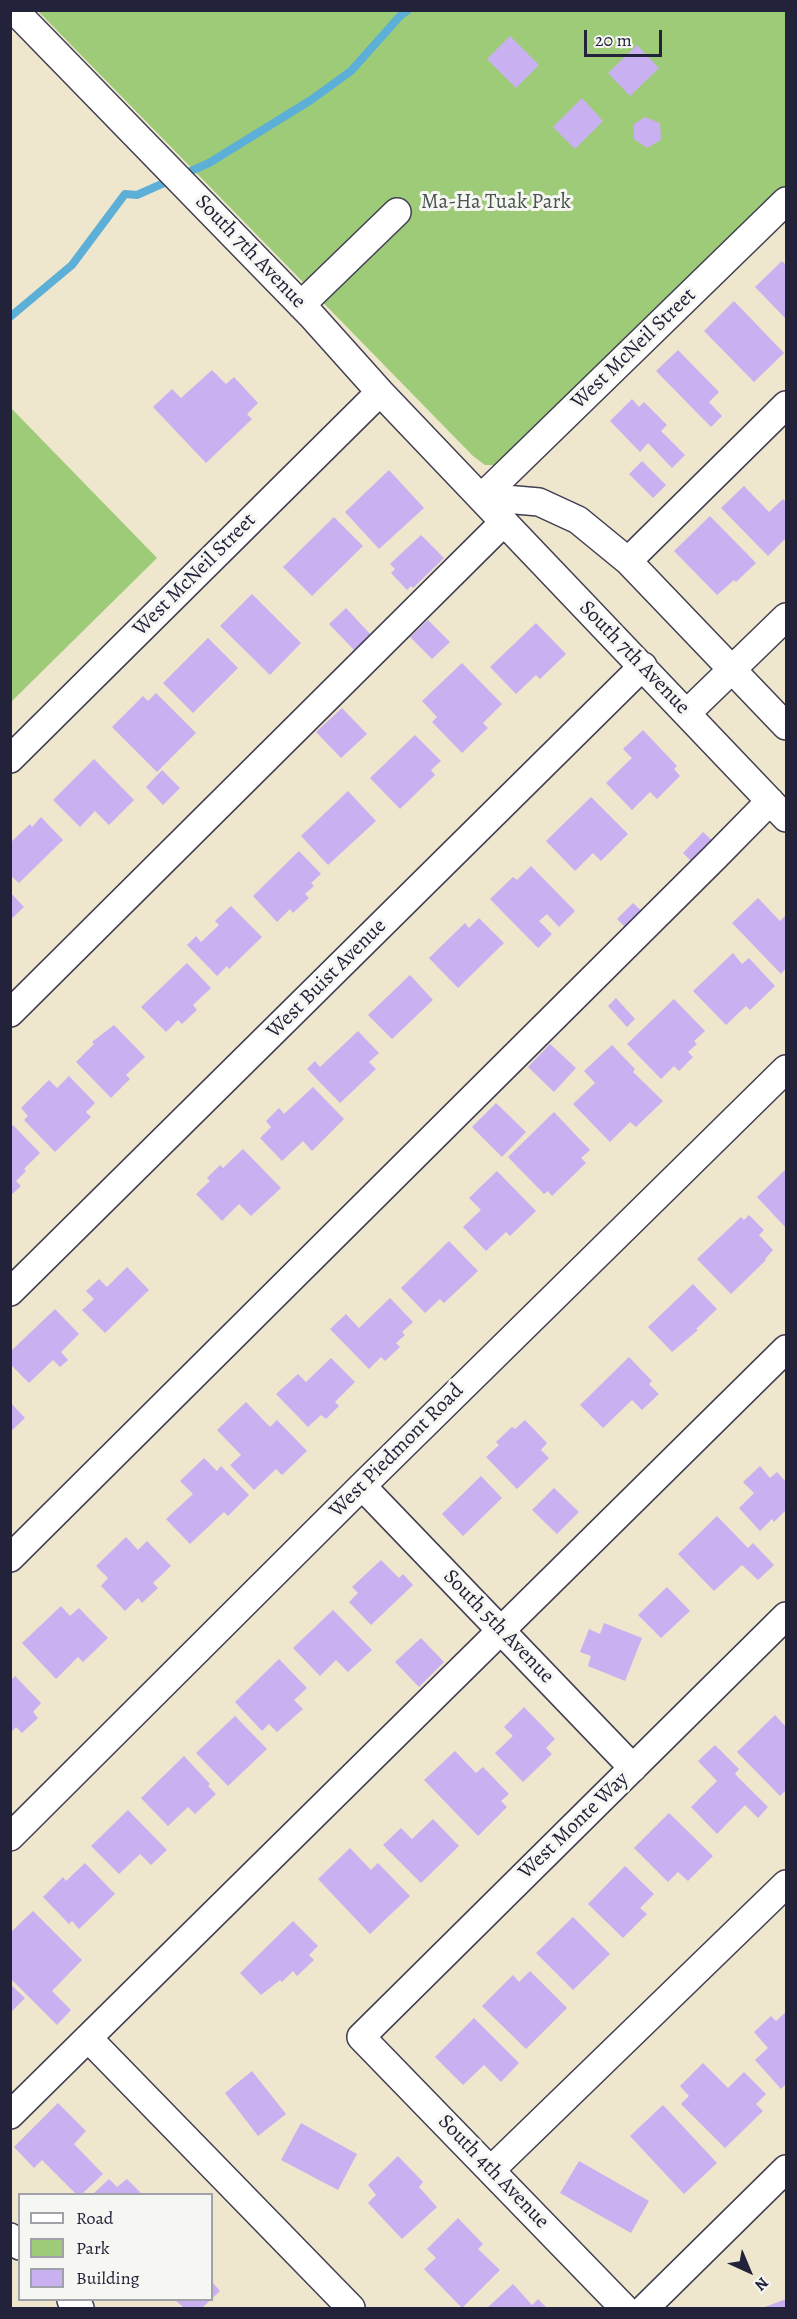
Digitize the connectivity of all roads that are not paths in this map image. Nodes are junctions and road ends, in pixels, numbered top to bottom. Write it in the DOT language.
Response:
graph roads {
  1 [pos="14,10"];
  2 [pos="786,201"];
  3 [pos="397,212"];
  4 [pos="301,305"];
  5 [pos="380,392"];
  6 [pos="786,405"];
  7 [pos="482,497"];
  8 [pos="504,522"];
  9 [pos="628,561"];
  10 [pos="786,617"];
  11 [pos="643,666"];
  12 [pos="732,670"];
  13 [pos="687,713"];
  14 [pos="786,726"];
  15 [pos="10,759"];
  16 [pos="778,809"];
  17 [pos="10,1013"];
  18 [pos="786,1069"];
  19 [pos="10,1292"];
  20 [pos="786,1349"];
  21 [pos="362,1486"];
  22 [pos="10,1558"];
  23 [pos="786,1616"];
  24 [pos="501,1630"];
  25 [pos="633,1768"];
  26 [pos="10,1836"];
  27 [pos="786,1884"];
  28 [pos="361,2037"];
  29 [pos="88,2038"];
  30 [pos="10,2115"];
  31 [pos="786,2169"];
  32 [pos="491,2170"];
  33 [pos="351,2308"];
  34 [pos="624,2308"];
  35 [pos="645,2308"];
  1 -- 4 [label="street, South 7th Avenue"];
  2 -- 7 [label="street, West McNeil Street"];
  3 -- 4 [label="street"];
  4 -- 5 [label="street, South 7th Avenue"];
  5 -- 7 [label="street, South 7th Avenue"];
  5 -- 15 [label="street, West McNeil Street"];
  6 -- 9 [label="street"];
  7 -- 8 [label="street, South 7th Avenue"];
  7 -- 9 [label="street"];
  8 -- 11 [label="street, South 7th Avenue"];
  8 -- 17 [label="street"];
  9 -- 12 [label="street"];
  10 -- 12 [label="street"];
  11 -- 13 [label="street, South 7th Avenue"];
  11 -- 19 [label="street, West Buist Avenue"];
  12 -- 13 [label="street"];
  12 -- 14 [label="street"];
  13 -- 16 [label="street, South 7th Avenue"];
  16 -- 22 [label="street"];
  18 -- 21 [label="street, West Piedmont Road"];
  20 -- 24 [label="street"];
  21 -- 24 [label="street, South 5th Avenue"];
  21 -- 26 [label="street, West Piedmont Road"];
  23 -- 25 [label="street, West Monte Way"];
  24 -- 25 [label="street, South 5th Avenue"];
  24 -- 29 [label="street"];
  25 -- 28 [label="street, West Monte Way"];
  27 -- 32 [label="street"];
  28 -- 32 [label="street, South 4th Avenue"];
  29 -- 30 [label="street"];
  29 -- 33 [label="street"];
  31 -- 35 [label="street"];
  32 -- 34 [label="street, South 4th Avenue"];
}
